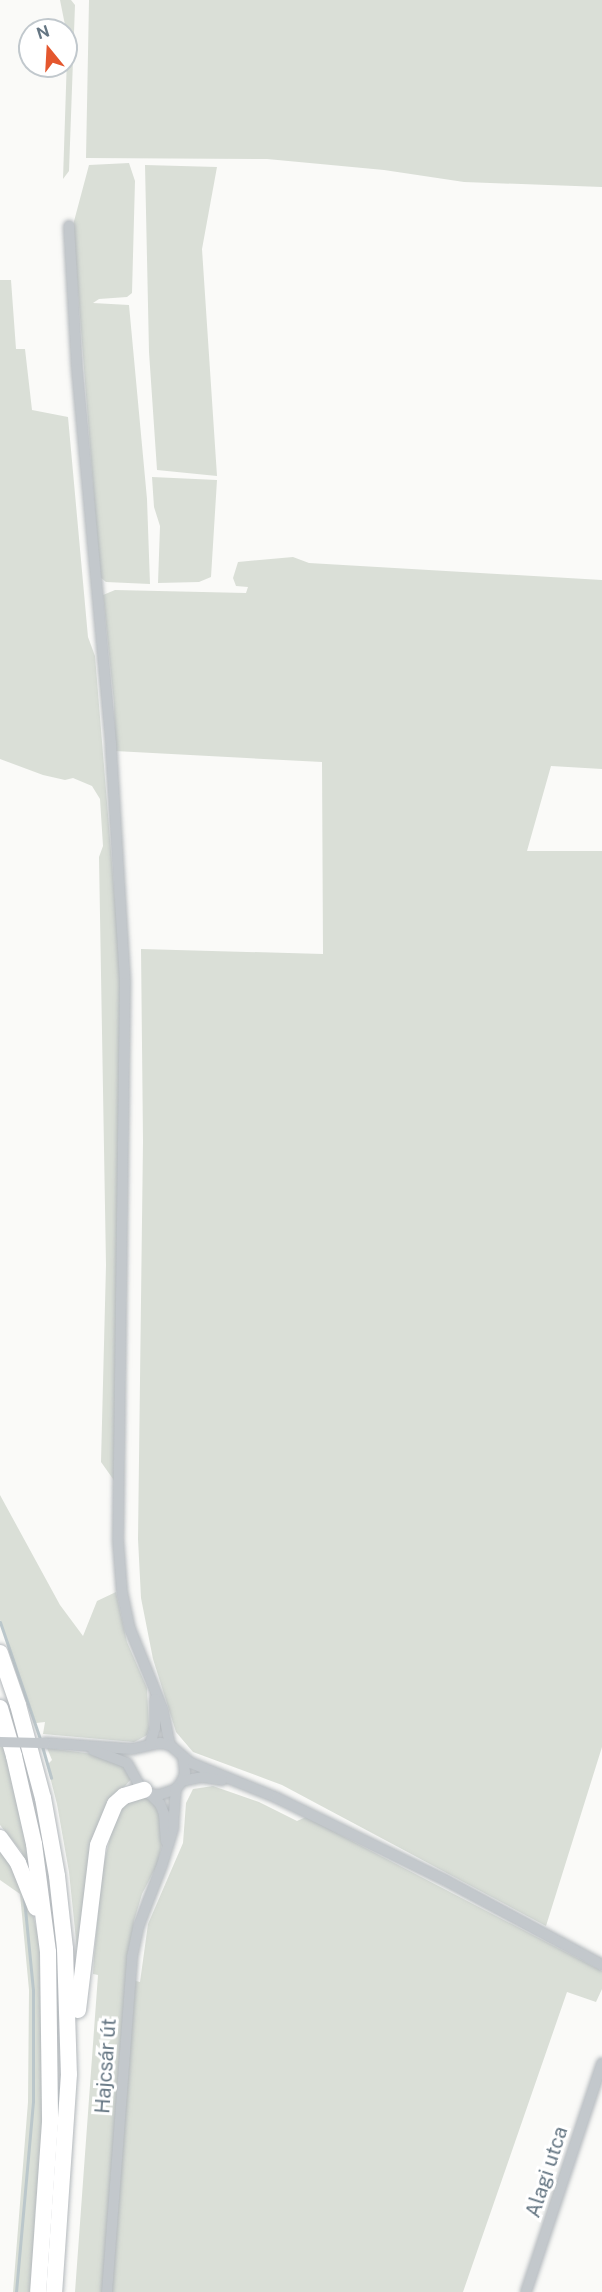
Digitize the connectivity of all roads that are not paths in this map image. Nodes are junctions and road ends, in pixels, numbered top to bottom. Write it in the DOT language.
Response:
graph roads {
  1 [pos="69,226"];
  2 [pos="0,1653"];
  3 [pos="154,1686"];
  4 [pos="0,1708"];
  5 [pos="0,1742"];
  6 [pos="78,1745"];
  7 [pos="170,1745"];
  8 [pos="146,1746"];
  9 [pos="183,1757"];
  10 [pos="133,1771"];
  11 [pos="179,1785"];
  12 [pos="246,1785"];
  13 [pos="147,1792"];
  14 [pos="0,1838"];
  15 [pos="166,1848"];
  16 [pos="46,1937"];
  17 [pos="602,1965"];
  18 [pos="602,2063"];
  19 [pos="69,2074"];
  20 [pos="38,2292"];
  21 [pos="54,2292"];
  22 [pos="107,2292"];
  23 [pos="526,2292"];
  1 -- 3 [label="street"];
  2 -- 19 [label="highway"];
  3 -- 7 [label="street"];
  3 -- 8 [label="street"];
  4 -- 16 [label="highway"];
  5 -- 6 [label="street, bridge"];
  6 -- 8 [label="street"];
  6 -- 10 [label="street"];
  7 -- 8 [label="street"];
  7 -- 9 [label="street"];
  8 -- 10 [label="street"];
  9 -- 11 [label="street"];
  9 -- 12 [label="street"];
  10 -- 13 [label="street"];
  11 -- 12 [label="street"];
  11 -- 13 [label="street"];
  11 -- 15 [label="street, Hajcsár út"];
  12 -- 17 [label="street"];
  13 -- 15 [label="street, Hajcsár út"];
  13 -- 19 [label="highway"];
  14 -- 16 [label="highway"];
  15 -- 22 [label="street, Hajcsár út"];
  16 -- 20 [label="highway"];
  18 -- 23 [label="street, Alagi utca"];
  19 -- 21 [label="highway"];
}
